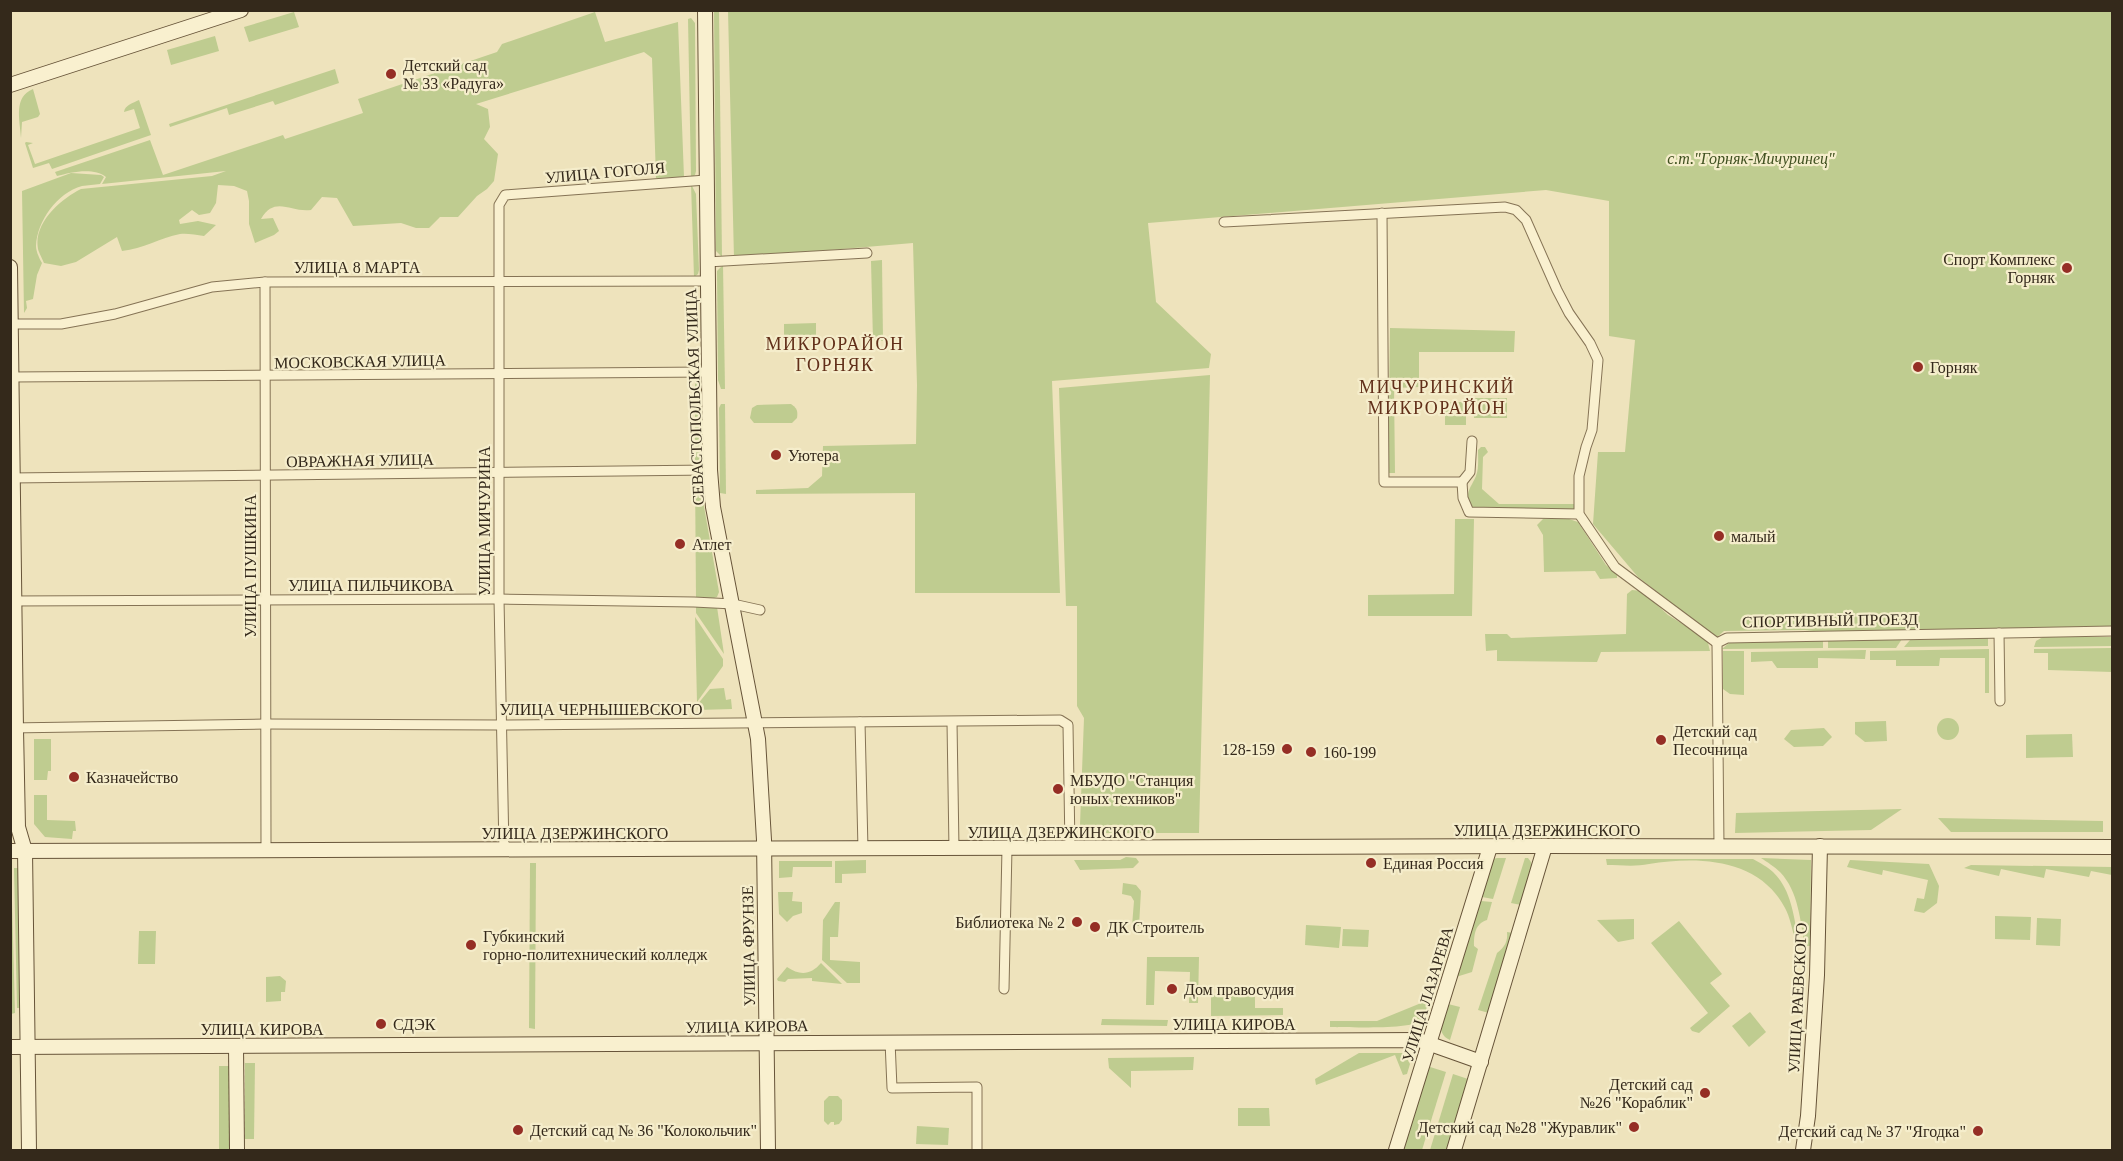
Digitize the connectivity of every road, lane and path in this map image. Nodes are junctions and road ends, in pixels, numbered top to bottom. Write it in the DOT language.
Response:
graph roads {
  1 [pos="241,10"];
  2 [pos="705,10"];
  3 [pos="10,85"];
  4 [pos="706,180"];
  5 [pos="506,195"];
  6 [pos="1382,213"];
  7 [pos="1224,222"];
  8 [pos="867,253"];
  9 [pos="707,262"];
  10 [pos="10,267"];
  11 [pos="499,280"];
  12 [pos="708,281"];
  13 [pos="266,282"];
  14 [pos="12,324"];
  15 [pos="709,372"];
  16 [pos="498,374"];
  17 [pos="266,376"];
  18 [pos="12,377"];
  19 [pos="1472,441"];
  20 [pos="710,470"];
  21 [pos="499,472"];
  22 [pos="264,476"];
  23 [pos="12,478"];
  24 [pos="1462,482"];
  25 [pos="1579,514"];
  26 [pos="499,599"];
  27 [pos="265,600"];
  28 [pos="12,601"];
  29 [pos="733,604"];
  30 [pos="760,610"];
  31 [pos="2112,632"];
  32 [pos="1999,633"];
  33 [pos="1717,643"];
  34 [pos="2000,701"];
  35 [pos="860,722"];
  36 [pos="952,722"];
  37 [pos="755,723"];
  38 [pos="266,724"];
  39 [pos="501,725"];
  40 [pos="13,728"];
  41 [pos="1545,846"];
  42 [pos="1719,846"];
  43 [pos="1820,846"];
  44 [pos="1490,847"];
  45 [pos="2112,847"];
  46 [pos="1007,848"];
  47 [pos="1070,848"];
  48 [pos="764,849"];
  49 [pos="863,849"];
  50 [pos="954,849"];
  51 [pos="266,850"];
  52 [pos="504,850"];
  53 [pos="18,851"];
  54 [pos="1005,989"];
  55 [pos="890,1041"];
  56 [pos="766,1042"];
  57 [pos="1430,1043"];
  58 [pos="236,1046"];
  59 [pos="10,1047"];
  60 [pos="28,1047"];
  61 [pos="1481,1062"];
  62 [pos="29,1150"];
  63 [pos="237,1150"];
  64 [pos="768,1150"];
  65 [pos="977,1150"];
  66 [pos="1396,1150"];
  67 [pos="1454,1150"];
  68 [pos="1803,1150"];
  1 -- 3 [label="main road"];
  2 -- 4 [label="main road, СЕВАСТОПОЛЬСКАЯ УЛИЦА"];
  4 -- 5 [label="street, УЛИЦА ГОГОЛЯ"];
  4 -- 9 [label="main road, СЕВАСТОПОЛЬСКАЯ УЛИЦА"];
  5 -- 11 [label="street, УЛИЦА МИЧУРИНА"];
  6 -- 7 [label="street"];
  6 -- 24 [label="street"];
  6 -- 25 [label="street"];
  8 -- 9 [label="street"];
  9 -- 12 [label="main road, СЕВАСТОПОЛЬСКАЯ УЛИЦА"];
  10 -- 14 [label="main road"];
  11 -- 12 [label="street, УЛИЦА 8 МАРТА"];
  11 -- 13 [label="street, УЛИЦА 8 МАРТА"];
  11 -- 16 [label="street, УЛИЦА МИЧУРИНА"];
  12 -- 15 [label="main road, СЕВАСТОПОЛЬСКАЯ УЛИЦА"];
  13 -- 14 [label="street, УЛИЦА 8 МАРТА"];
  13 -- 17 [label="street, УЛИЦА ПУШКИНА"];
  14 -- 18 [label="main road"];
  15 -- 16 [label="street, МОСКОВСКАЯ УЛИЦА"];
  15 -- 20 [label="main road, СЕВАСТОПОЛЬСКАЯ УЛИЦА"];
  16 -- 17 [label="street, МОСКОВСКАЯ УЛИЦА"];
  16 -- 21 [label="street, УЛИЦА МИЧУРИНА"];
  17 -- 18 [label="street, МОСКОВСКАЯ УЛИЦА"];
  17 -- 22 [label="street, УЛИЦА ПУШКИНА"];
  18 -- 23 [label="main road"];
  19 -- 24 [label="street"];
  20 -- 21 [label="street, ОВРАЖНАЯ УЛИЦА"];
  20 -- 29 [label="main road, СЕВАСТОПОЛЬСКАЯ УЛИЦА"];
  21 -- 22 [label="street, ОВРАЖНАЯ УЛИЦА"];
  21 -- 26 [label="street, УЛИЦА МИЧУРИНА"];
  22 -- 23 [label="street, ОВРАЖНАЯ УЛИЦА"];
  22 -- 27 [label="street, УЛИЦА ПУШКИНА"];
  23 -- 28 [label="main road"];
  24 -- 25 [label="street"];
  25 -- 33 [label="street"];
  26 -- 27 [label="street, УЛИЦА ПИЛЬЧИКОВА"];
  26 -- 29 [label="street, УЛИЦА ПИЛЬЧИКОВА"];
  26 -- 39 [label="street, УЛИЦА МИЧУРИНА"];
  27 -- 28 [label="street, УЛИЦА ПИЛЬЧИКОВА"];
  27 -- 38 [label="street, УЛИЦА ПУШКИНА"];
  28 -- 40 [label="main road"];
  29 -- 30 [label="street, УЛИЦА ПИЛЬЧИКОВА"];
  29 -- 37 [label="main road, СЕВАСТОПОЛЬСКАЯ УЛИЦА"];
  31 -- 32 [label="street, СПОРТИВНЫЙ ПРОЕЗД"];
  32 -- 33 [label="street, СПОРТИВНЫЙ ПРОЕЗД"];
  32 -- 34 [label="street"];
  33 -- 42 [label="street"];
  35 -- 36 [label="street, УЛИЦА ЧЕРНЫШЕВСКОГО"];
  35 -- 37 [label="street, УЛИЦА ЧЕРНЫШЕВСКОГО"];
  35 -- 49 [label="street"];
  36 -- 47 [label="street, УЛИЦА ЧЕРНЫШЕВСКОГО"];
  36 -- 50 [label="street"];
  37 -- 39 [label="street, УЛИЦА ЧЕРНЫШЕВСКОГО"];
  37 -- 48 [label="main road, СЕВАСТОПОЛЬСКАЯ УЛИЦА"];
  38 -- 39 [label="street, УЛИЦА ЧЕРНЫШЕВСКОГО"];
  38 -- 40 [label="street, УЛИЦА ЧЕРНЫШЕВСКОГО"];
  38 -- 51 [label="street, УЛИЦА ПУШКИНА"];
  39 -- 52 [label="street, УЛИЦА МИЧУРИНА"];
  40 -- 53 [label="main road"];
  41 -- 42 [label="main road, УЛИЦА ДЗЕРЖИНСКОГО"];
  41 -- 44 [label="main road, УЛИЦА ДЗЕРЖИНСКОГО"];
  41 -- 61 [label="main road"];
  42 -- 43 [label="main road, УЛИЦА ДЗЕРЖИНСКОГО"];
  43 -- 45 [label="main road, УЛИЦА ДЗЕРЖИНСКОГО"];
  43 -- 68 [label="main road, УЛИЦА РАЕВСКОГО"];
  44 -- 47 [label="main road, УЛИЦА ДЗЕРЖИНСКОГО"];
  44 -- 57 [label="main road, УЛИЦА ЛАЗАРЕВА"];
  46 -- 47 [label="main road, УЛИЦА ДЗЕРЖИНСКОГО"];
  46 -- 50 [label="main road, УЛИЦА ДЗЕРЖИНСКОГО"];
  46 -- 54 [label="street"];
  48 -- 49 [label="main road, УЛИЦА ДЗЕРЖИНСКОГО"];
  48 -- 52 [label="main road, УЛИЦА ДЗЕРЖИНСКОГО"];
  48 -- 56 [label="main road, УЛИЦА ФРУНЗЕ"];
  49 -- 50 [label="main road, УЛИЦА ДЗЕРЖИНСКОГО"];
  51 -- 52 [label="main road, УЛИЦА ДЗЕРЖИНСКОГО"];
  51 -- 53 [label="main road, УЛИЦА ДЗЕРЖИНСКОГО"];
  53 -- 60 [label="main road"];
  55 -- 56 [label="main road, УЛИЦА КИРОВА"];
  55 -- 57 [label="main road, УЛИЦА КИРОВА"];
  55 -- 65 [label="street"];
  56 -- 58 [label="main road, УЛИЦА КИРОВА"];
  56 -- 64 [label="main road, УЛИЦА ФРУНЗЕ"];
  57 -- 61 [label="main road, УЛИЦА КИРОВА"];
  57 -- 66 [label="main road, УЛИЦА ЛАЗАРЕВА"];
  58 -- 60 [label="main road, УЛИЦА КИРОВА"];
  58 -- 63 [label="main road"];
  59 -- 60 [label="main road, УЛИЦА КИРОВА"];
  60 -- 62 [label="main road"];
  61 -- 67 [label="main road"];
}
